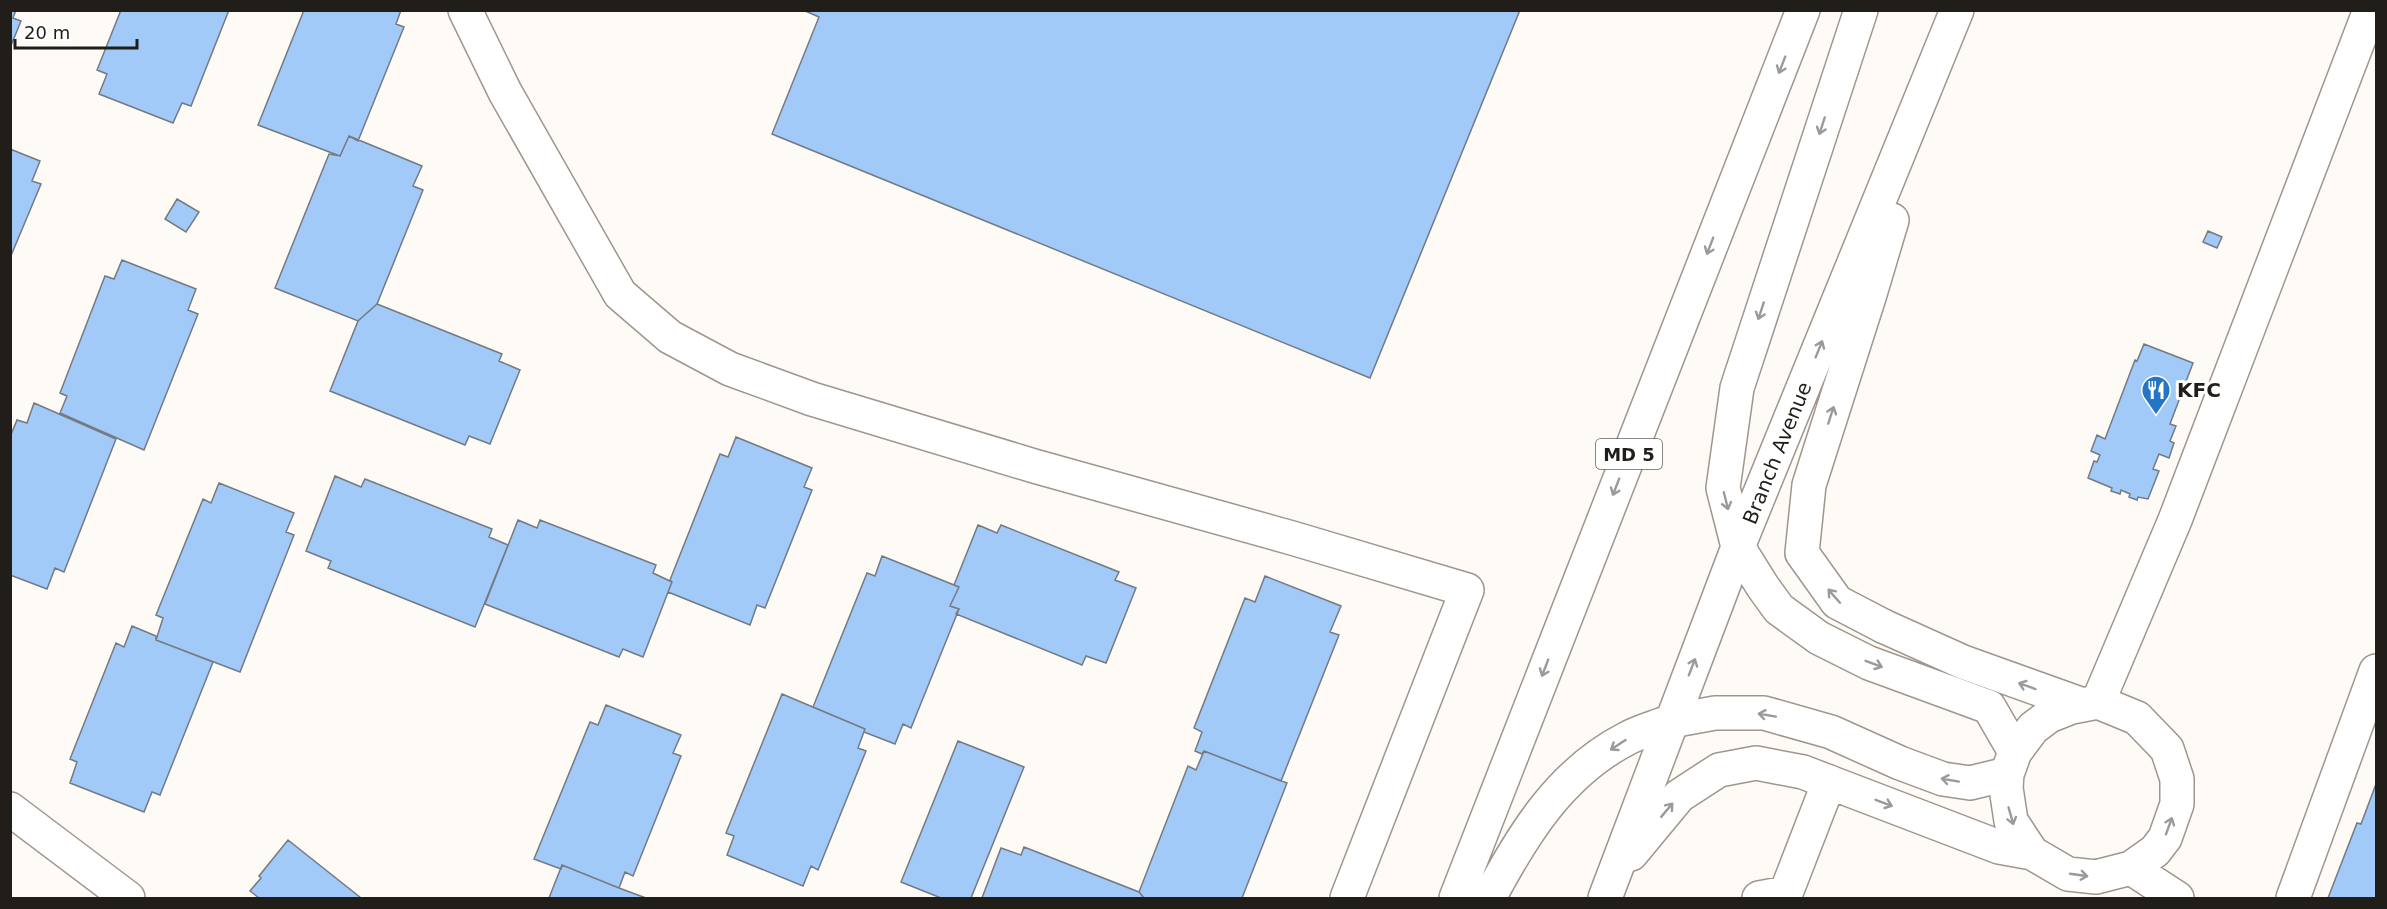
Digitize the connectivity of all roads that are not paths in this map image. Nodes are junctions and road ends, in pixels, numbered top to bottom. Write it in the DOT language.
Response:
graph roads {
  1 [pos="465,10"];
  2 [pos="1803,10"];
  3 [pos="1861,10"];
  4 [pos="1957,10"];
  5 [pos="2370,10"];
  6 [pos="1940,54"];
  7 [pos="1738,547"];
  8 [pos="2376,671"];
  9 [pos="2090,704"];
  10 [pos="1671,721"];
  11 [pos="2011,763"];
  12 [pos="1829,782"];
  13 [pos="10,809"];
  14 [pos="2032,853"];
  15 [pos="2131,868"];
  16 [pos="1611,885"];
  17 [pos="128,898"];
  18 [pos="1347,898"];
  19 [pos="1456,898"];
  20 [pos="1489,898"];
  21 [pos="1759,898"];
  22 [pos="2177,898"];
  23 [pos="2293,898"];
  1 -- 18 [label="main road"];
  2 -- 19 [label="main road, MD 5, one-way"];
  3 -- 7 [label="main road, one-way"];
  4 -- 6 [label="main road, Branch Avenue"];
  5 -- 9 [label="main road"];
  7 -- 6 [label="main road, Branch Avenue, one-way"];
  9 -- 6 [label="main road, one-way"];
  10 -- 7 [label="main road, Branch Avenue, one-way"];
  7 -- 11 [label="main road, one-way"];
  8 -- 23 [label="main road"];
  9 -- 11 [label="main road"];
  15 -- 9 [label="main road, one-way"];
  11 -- 10 [label="main road, one-way"];
  10 -- 16 [label="main road, Branch Avenue"];
  10 -- 20 [label="main road, one-way"];
  11 -- 14 [label="main road, one-way"];
  12 -- 14 [label="main road, one-way"];
  16 -- 12 [label="main road, one-way"];
  12 -- 21 [label="main road"];
  13 -- 17 [label="main road"];
  14 -- 15 [label="main road, one-way"];
  15 -- 22 [label="main road"];
}
